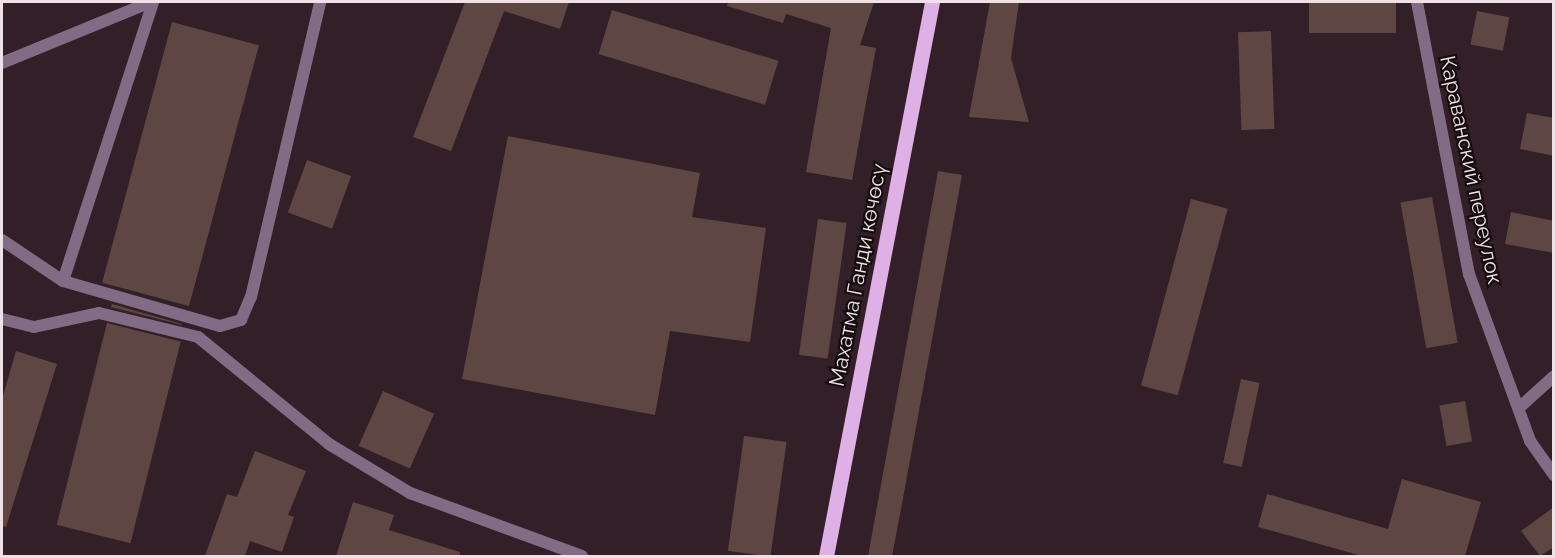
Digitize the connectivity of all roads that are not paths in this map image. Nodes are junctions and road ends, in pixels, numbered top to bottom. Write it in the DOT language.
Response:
graph roads {
  1 [pos="152,2"];
  2 [pos="320,2"];
  3 [pos="932,2"];
  4 [pos="1417,2"];
  5 [pos="2,63"];
  6 [pos="2,240"];
  7 [pos="63,281"];
  8 [pos="2,319"];
  9 [pos="1554,376"];
  10 [pos="1519,408"];
  11 [pos="1554,475"];
  12 [pos="582,556"];
  13 [pos="826,556"];
  1 -- 5 [label="street"];
  1 -- 7 [label="street"];
  2 -- 7 [label="street"];
  3 -- 13 [label="main road, Махатма Ганди көчөсү"];
  4 -- 10 [label="street, Караванский переулок"];
  6 -- 7 [label="street"];
  8 -- 12 [label="street"];
  9 -- 10 [label="street"];
  10 -- 11 [label="street, Караванский переулок"];
}
